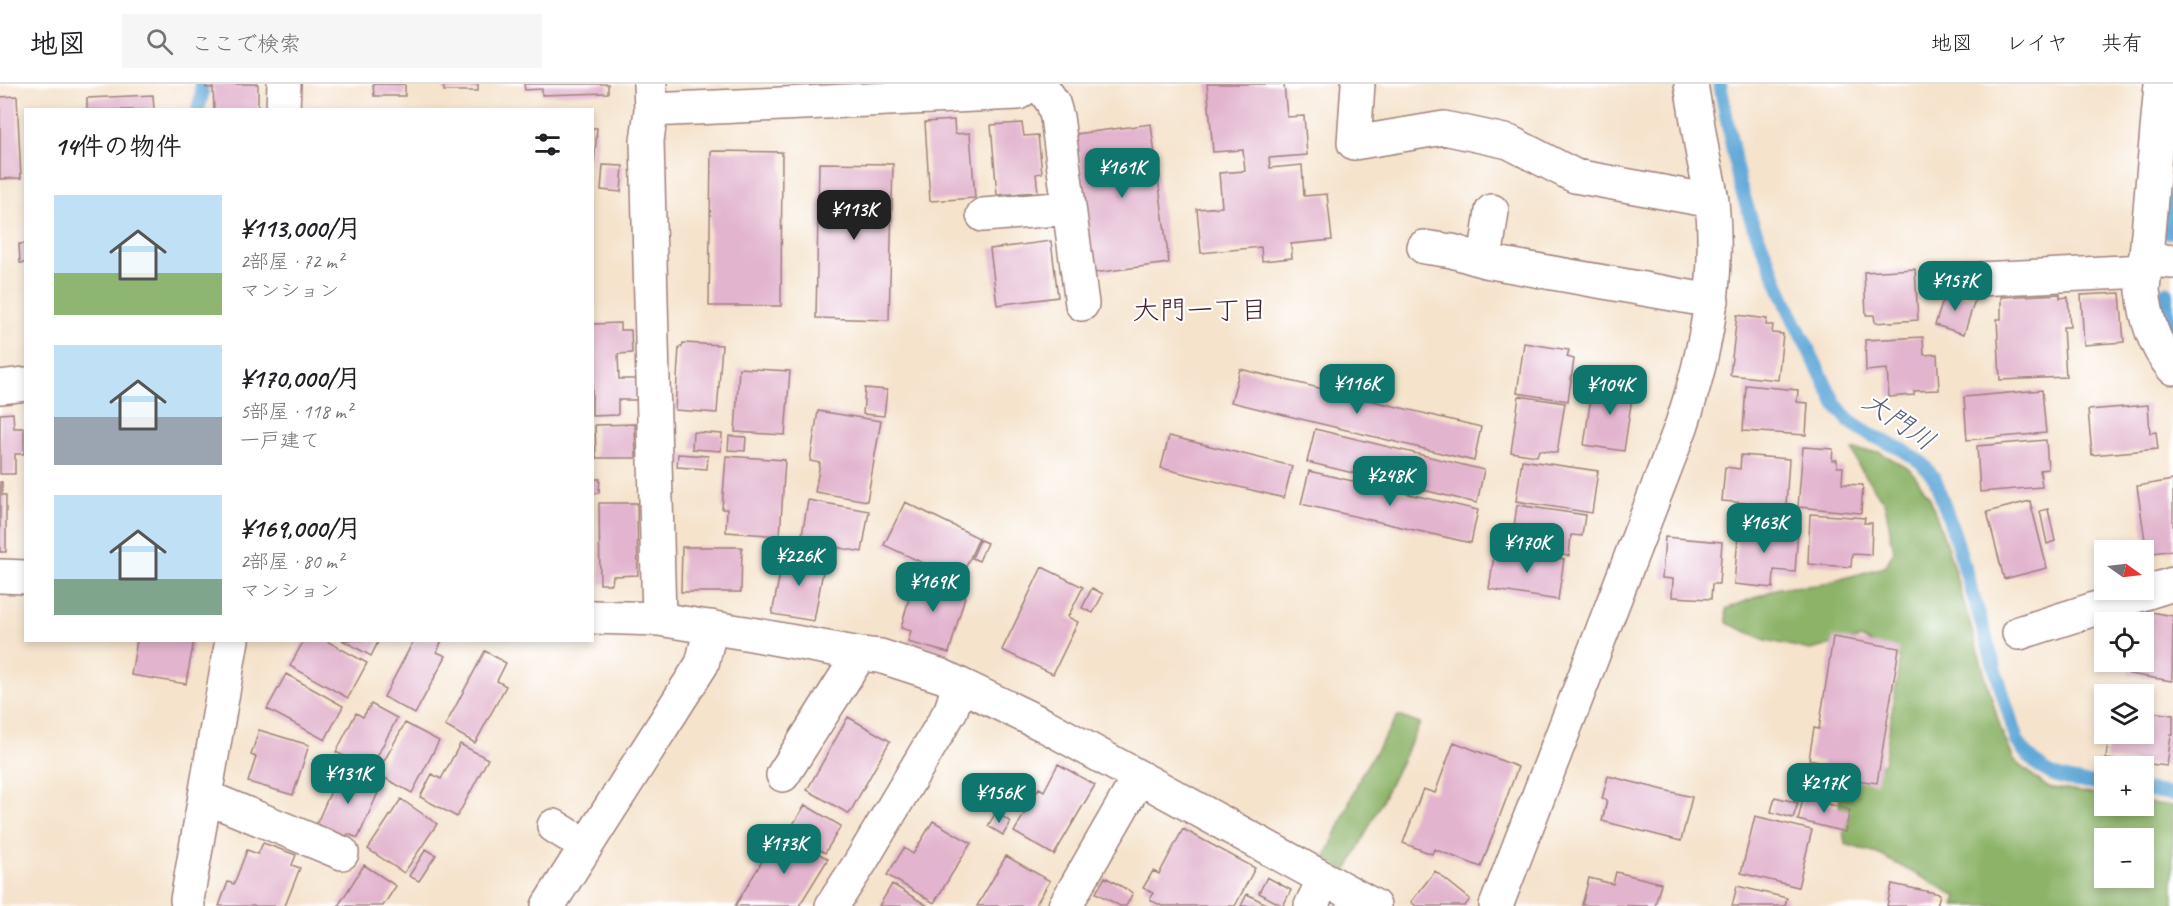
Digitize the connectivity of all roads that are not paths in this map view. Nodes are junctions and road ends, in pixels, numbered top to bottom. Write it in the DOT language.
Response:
graph roads {
  1 [pos="284,84"];
  2 [pos="1030,84"];
  3 [pos="1040,84"];
  4 [pos="1358,84"];
  5 [pos="1691,84"];
  6 [pos="2160,84"];
  7 [pos="650,97"];
  8 [pos="283,108"];
  9 [pos="1712,201"];
  10 [pos="1069,208"];
  11 [pos="1492,211"];
  12 [pos="983,215"];
  13 [pos="1424,247"];
  14 [pos="1485,261"];
  15 [pos="2154,264"];
  16 [pos="1957,280"];
  17 [pos="1712,301"];
  18 [pos="1082,304"];
  19 [pos="2173,368"];
  20 [pos="24,384"];
  21 [pos="0,387"];
  22 [pos="0,576"];
  23 [pos="24,577"];
  24 [pos="2173,584"];
  25 [pos="594,617"];
  26 [pos="659,619"];
  27 [pos="711,627"];
  28 [pos="2019,633"];
  29 [pos="232,642"];
  30 [pos="860,654"];
  31 [pos="958,685"];
  32 [pos="783,775"];
  33 [pos="1139,777"];
  34 [pos="206,797"];
  35 [pos="554,826"];
  36 [pos="586,846"];
  37 [pos="342,853"];
  38 [pos="1317,892"];
  39 [pos="188,906"];
  40 [pos="548,906"];
  41 [pos="832,906"];
  42 [pos="1065,906"];
  43 [pos="1374,906"];
  44 [pos="1496,906"];
  1 -- 8 [label="street"];
  2 -- 7 [label="street"];
  3 -- 10 [label="street"];
  4 -- 9 [label="street"];
  5 -- 9 [label="street"];
  6 -- 15 [label="street"];
  7 -- 26 [label="street"];
  9 -- 17 [label="street"];
  10 -- 12 [label="street"];
  10 -- 18 [label="street"];
  11 -- 14 [label="street"];
  13 -- 14 [label="street"];
  14 -- 17 [label="street"];
  15 -- 16 [label="street"];
  15 -- 19 [label="street"];
  17 -- 44 [label="street"];
  20 -- 21 [label="street"];
  22 -- 23 [label="street"];
  24 -- 28 [label="street"];
  25 -- 26 [label="street"];
  26 -- 27 [label="street"];
  27 -- 30 [label="street"];
  27 -- 36 [label="street"];
  29 -- 34 [label="street"];
  30 -- 31 [label="street"];
  30 -- 32 [label="street"];
  31 -- 33 [label="street"];
  31 -- 41 [label="street"];
  33 -- 38 [label="street"];
  33 -- 42 [label="street"];
  34 -- 37 [label="street"];
  34 -- 39 [label="street"];
  35 -- 36 [label="street"];
  36 -- 40 [label="street"];
  38 -- 43 [label="street"];
}
